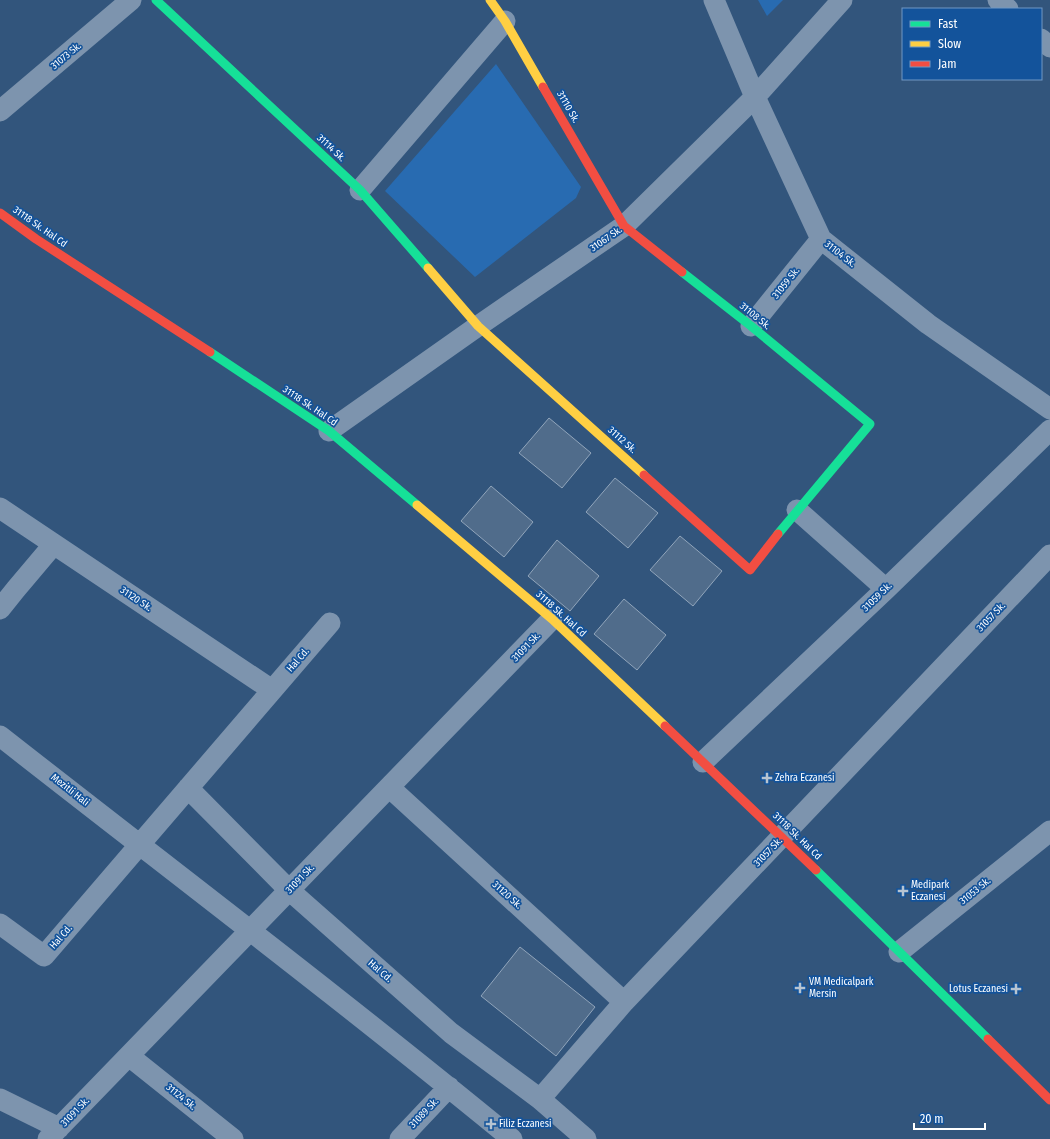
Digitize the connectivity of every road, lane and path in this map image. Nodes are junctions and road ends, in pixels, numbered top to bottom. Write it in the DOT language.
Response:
graph roads {
  1 [pos="131,0"];
  2 [pos="156,0"];
  3 [pos="490,0"];
  4 [pos="714,0"];
  5 [pos="842,0"];
  6 [pos="998,0"];
  7 [pos="1007,8"];
  8 [pos="505,21"];
  9 [pos="1042,40"];
  10 [pos="1050,47"];
  11 [pos="755,97"];
  12 [pos="0,111"];
  13 [pos="360,190"];
  14 [pos="0,213"];
  15 [pos="624,226"];
  16 [pos="821,239"];
  17 [pos="478,326"];
  18 [pos="750,326"];
  19 [pos="1050,409"];
  20 [pos="1050,430"];
  21 [pos="329,431"];
  22 [pos="0,508"];
  23 [pos="797,510"];
  24 [pos="54,544"];
  25 [pos="1050,555"];
  26 [pos="886,589"];
  27 [pos="0,609"];
  28 [pos="552,620"];
  29 [pos="330,623"];
  30 [pos="272,690"];
  31 [pos="0,736"];
  32 [pos="703,762"];
  33 [pos="188,788"];
  34 [pos="389,788"];
  35 [pos="1050,831"];
  36 [pos="783,837"];
  37 [pos="140,845"];
  38 [pos="289,890"];
  39 [pos="0,924"];
  40 [pos="251,930"];
  41 [pos="899,952"];
  42 [pos="624,1002"];
  43 [pos="129,1056"];
  44 [pos="449,1087"];
  45 [pos="0,1099"];
  46 [pos="540,1099"];
  47 [pos="1050,1100"];
  48 [pos="53,1134"];
  49 [pos="233,1139"];
  50 [pos="400,1139"];
  51 [pos="512,1139"];
  52 [pos="586,1139"];
  1 -- 12 [label="street, 31073 Sk."];
  2 -- 13 [label="street, 31114 Sk."];
  3 -- 8 [label="street, 31110 Sk."];
  4 -- 11 [label="street, 31104 Sk."];
  5 -- 11 [label="street, 31067 Sk."];
  6 -- 7 [label="street"];
  8 -- 13 [label="street"];
  8 -- 15 [label="street, 31110 Sk."];
  9 -- 10 [label="street"];
  11 -- 15 [label="street, 31067 Sk."];
  11 -- 16 [label="street, 31104 Sk."];
  13 -- 17 [label="street, 31114 Sk."];
  14 -- 21 [label="street, 31118 Sk. Hal Cd"];
  15 -- 17 [label="street, 31067 Sk."];
  15 -- 18 [label="street, 31108 Sk."];
  16 -- 18 [label="street, 31059 Sk."];
  16 -- 19 [label="street, 31104 Sk."];
  17 -- 21 [label="street, 31067 Sk."];
  17 -- 23 [label="street, 31112 Sk."];
  18 -- 23 [label="street, 31108 Sk."];
  20 -- 26 [label="street, 31059 Sk."];
  21 -- 28 [label="street, 31118 Sk. Hal Cd"];
  22 -- 24 [label="street, 31120 Sk."];
  23 -- 26 [label="street"];
  24 -- 27 [label="street"];
  24 -- 30 [label="street, 31120 Sk."];
  25 -- 36 [label="street, 31057 Sk."];
  26 -- 32 [label="street, 31059 Sk."];
  28 -- 32 [label="street, 31118 Sk. Hal Cd"];
  28 -- 34 [label="street, 31091 Sk."];
  29 -- 30 [label="street, Hal Cd."];
  30 -- 33 [label="street, Hal Cd."];
  31 -- 37 [label="street, Mezitli Hali"];
  32 -- 36 [label="street, 31118 Sk. Hal Cd"];
  33 -- 37 [label="street, Hal Cd."];
  33 -- 38 [label="street, Hal Cd."];
  34 -- 38 [label="street, 31091 Sk."];
  34 -- 42 [label="street, 31120 Sk."];
  35 -- 41 [label="street, 31053 Sk."];
  36 -- 41 [label="street, 31118 Sk. Hal Cd"];
  36 -- 42 [label="street, 31057 Sk."];
  37 -- 39 [label="street, Hal Cd."];
  37 -- 40 [label="street"];
  38 -- 40 [label="street, 31091 Sk."];
  38 -- 46 [label="street, Hal Cd."];
  40 -- 43 [label="street, 31091 Sk."];
  40 -- 44 [label="street"];
  41 -- 47 [label="street, 31118 Sk. Hal Cd"];
  42 -- 46 [label="street, 31057 Sk."];
  43 -- 48 [label="street, 31091 Sk."];
  43 -- 49 [label="street, 31124 Sk."];
  44 -- 50 [label="street, 31089 Sk."];
  44 -- 51 [label="street"];
  45 -- 48 [label="street"];
  46 -- 52 [label="street, Hal Cd."];
}
